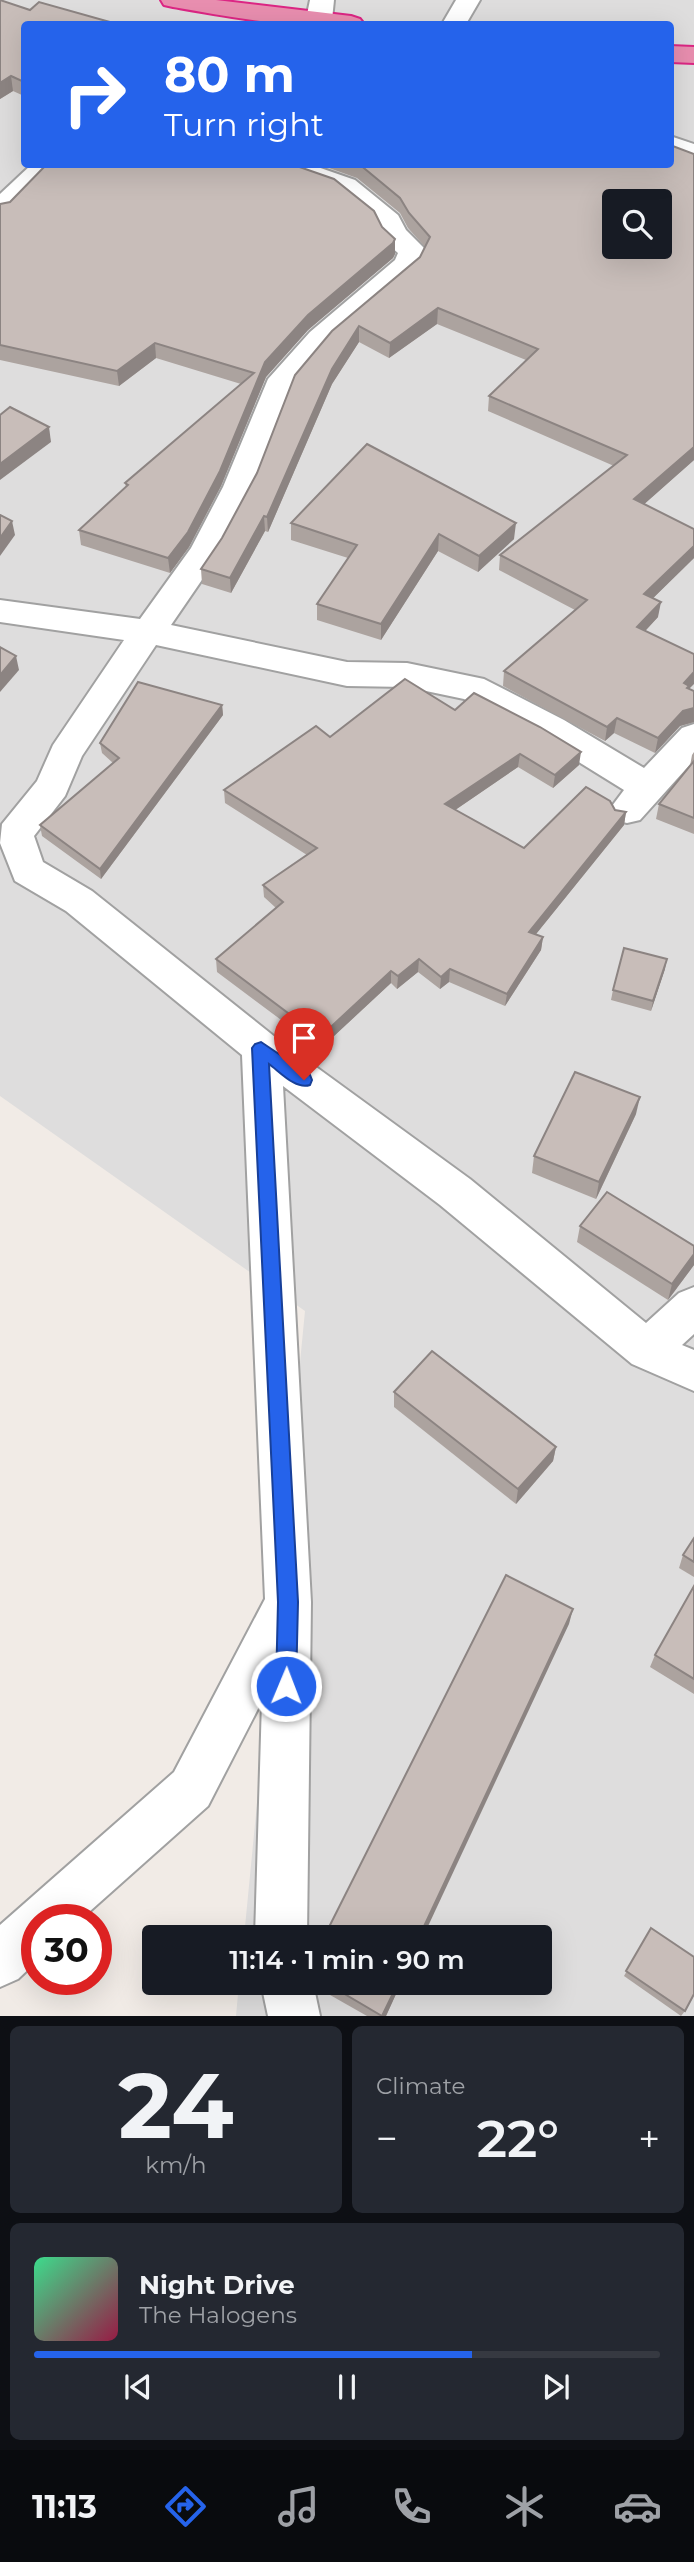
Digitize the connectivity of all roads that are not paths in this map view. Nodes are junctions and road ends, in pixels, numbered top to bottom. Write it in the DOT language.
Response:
graph roads {
  1 [pos="173,0"];
  2 [pos="468,0"];
  3 [pos="320,15"];
  4 [pos="341,21"];
  5 [pos="456,21"];
  6 [pos="674,54"];
  7 [pos="694,55"];
  8 [pos="674,146"];
  9 [pos="694,153"];
  10 [pos="44,168"];
  11 [pos="293,168"];
  12 [pos="0,209"];
  13 [pos="0,611"];
  14 [pos="148,632"];
  15 [pos="694,737"];
  16 [pos="261,1048"];
  17 [pos="694,1306"];
  18 [pos="647,1350"];
  19 [pos="694,1371"];
  20 [pos="288,1602"];
  21 [pos="59,1904"];
  22 [pos="281,1925"];
  23 [pos="21,1940"];
  24 [pos="0,1961"];
  25 [pos="290,1995"];
  26 [pos="294,2016"];
  1 -- 3 [label="highway"];
  2 -- 5 [label="street"];
  3 -- 4 [label="highway"];
  6 -- 7 [label="highway"];
  8 -- 9 [label="street"];
  10 -- 12 [label="street"];
  11 -- 14 [label="street"];
  13 -- 14 [label="street"];
  14 -- 15 [label="street"];
  14 -- 16 [label="street"];
  16 -- 18 [label="street"];
  16 -- 20 [label="street"];
  17 -- 18 [label="street"];
  18 -- 19 [label="street"];
  20 -- 21 [label="street"];
  20 -- 22 [label="street"];
  23 -- 24 [label="street"];
  25 -- 26 [label="street"];
}
